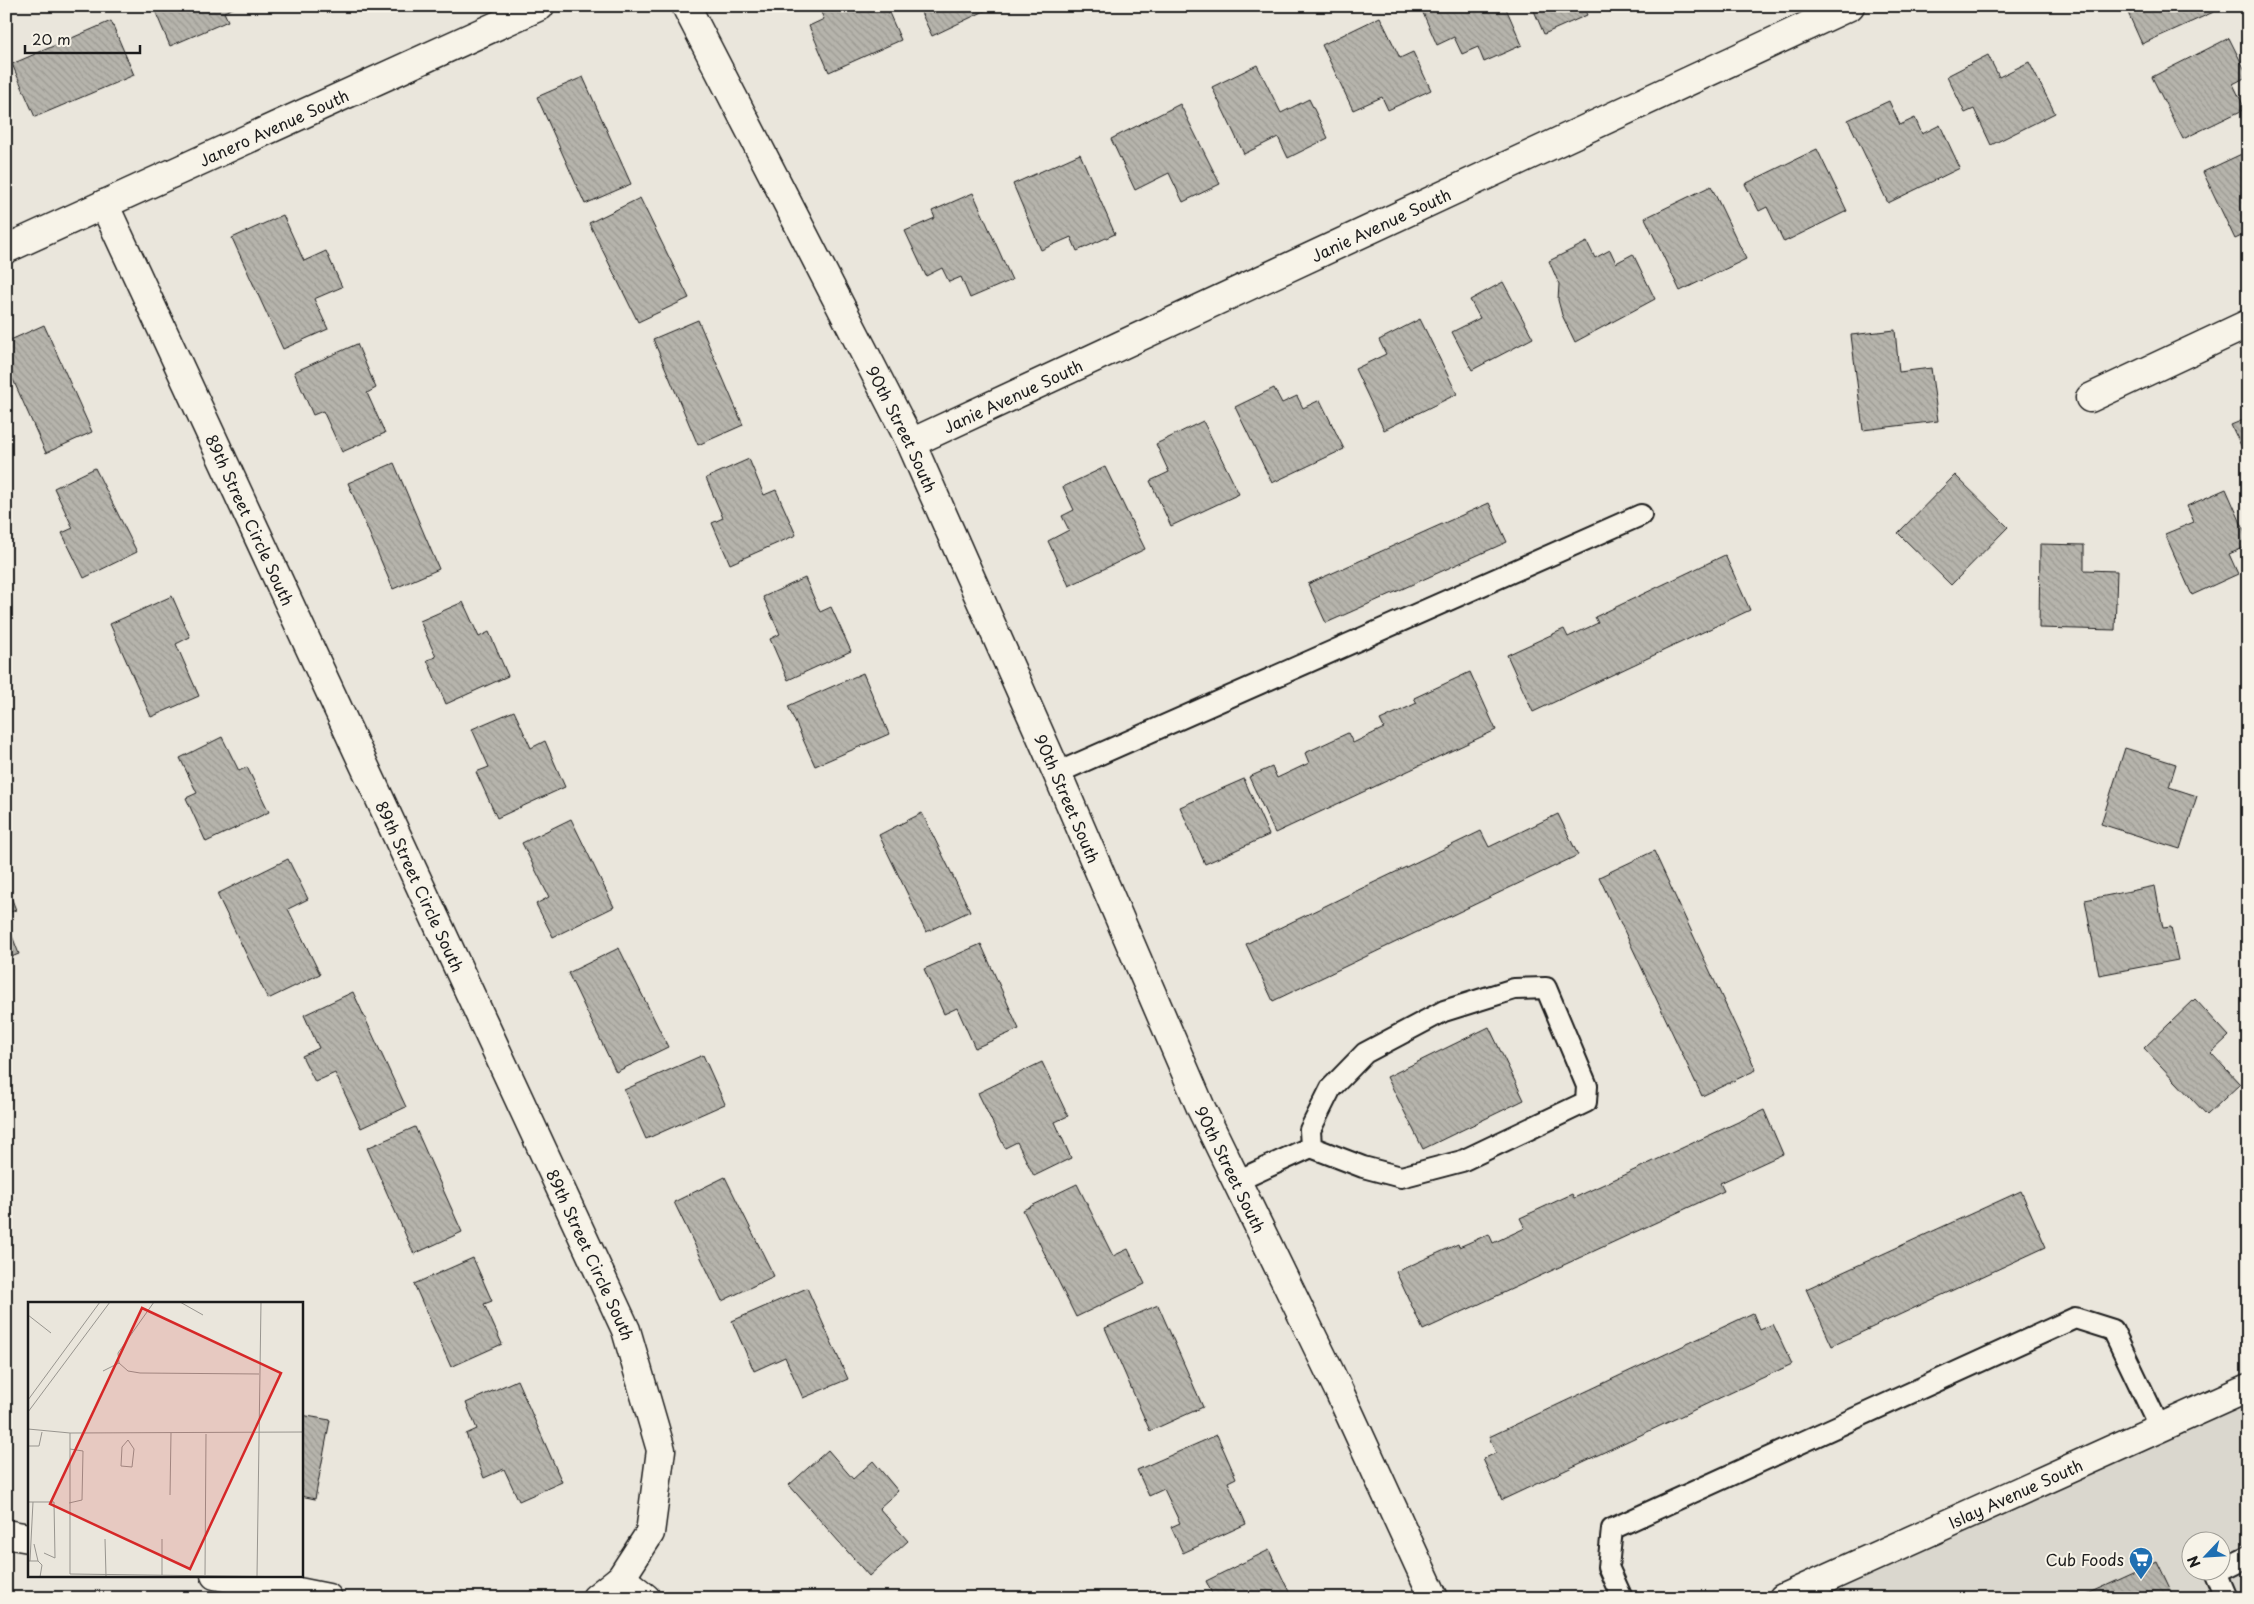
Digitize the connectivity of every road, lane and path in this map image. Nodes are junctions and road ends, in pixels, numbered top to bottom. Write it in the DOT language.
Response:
graph roads {
  1 [pos="540,6"];
  2 [pos="686,6"];
  3 [pos="1850,6"];
  4 [pos="104,204"];
  5 [pos="6,249"];
  6 [pos="2248,324"];
  7 [pos="2090,398"];
  8 [pos="911,443"];
  9 [pos="1641,515"];
  10 [pos="1057,773"];
  11 [pos="1311,1147"];
  12 [pos="1237,1181"];
  13 [pos="2248,1388"];
  14 [pos="2160,1428"];
  15 [pos="6,1534"];
  16 [pos="28,1538"];
  17 [pos="2248,1556"];
  18 [pos="2232,1564"];
  19 [pos="220,1576"];
  20 [pos="621,1578"];
  21 [pos="2220,1582"];
  22 [pos="328,1598"];
  23 [pos="596,1598"];
  24 [pos="646,1598"];
  25 [pos="1434,1598"];
  26 [pos="1622,1598"];
  27 [pos="1783,1598"];
  28 [pos="2227,1598"];
  1 -- 4 [label="street, Janero Avenue South"];
  2 -- 8 [label="street, 90th Street South"];
  3 -- 8 [label="street, Janie Avenue South"];
  4 -- 5 [label="street, Janero Avenue South"];
  4 -- 20 [label="street, 89th Street Circle South"];
  6 -- 7 [label="street"];
  8 -- 10 [label="street, 90th Street South"];
  9 -- 10 [label="lane"];
  10 -- 12 [label="street, 90th Street South"];
  11 -- 11 [label="lane"];
  11 -- 12 [label="lane"];
  12 -- 25 [label="street, 90th Street South"];
  13 -- 14 [label="street, Islay Avenue South"];
  14 -- 26 [label="lane"];
  14 -- 27 [label="street, Islay Avenue South"];
  15 -- 16 [label="street"];
  17 -- 18 [label="lane"];
  19 -- 22 [label="street"];
  20 -- 23 [label="street, 89th Street Circle South"];
  20 -- 24 [label="street"];
  21 -- 28 [label="lane"];
}
